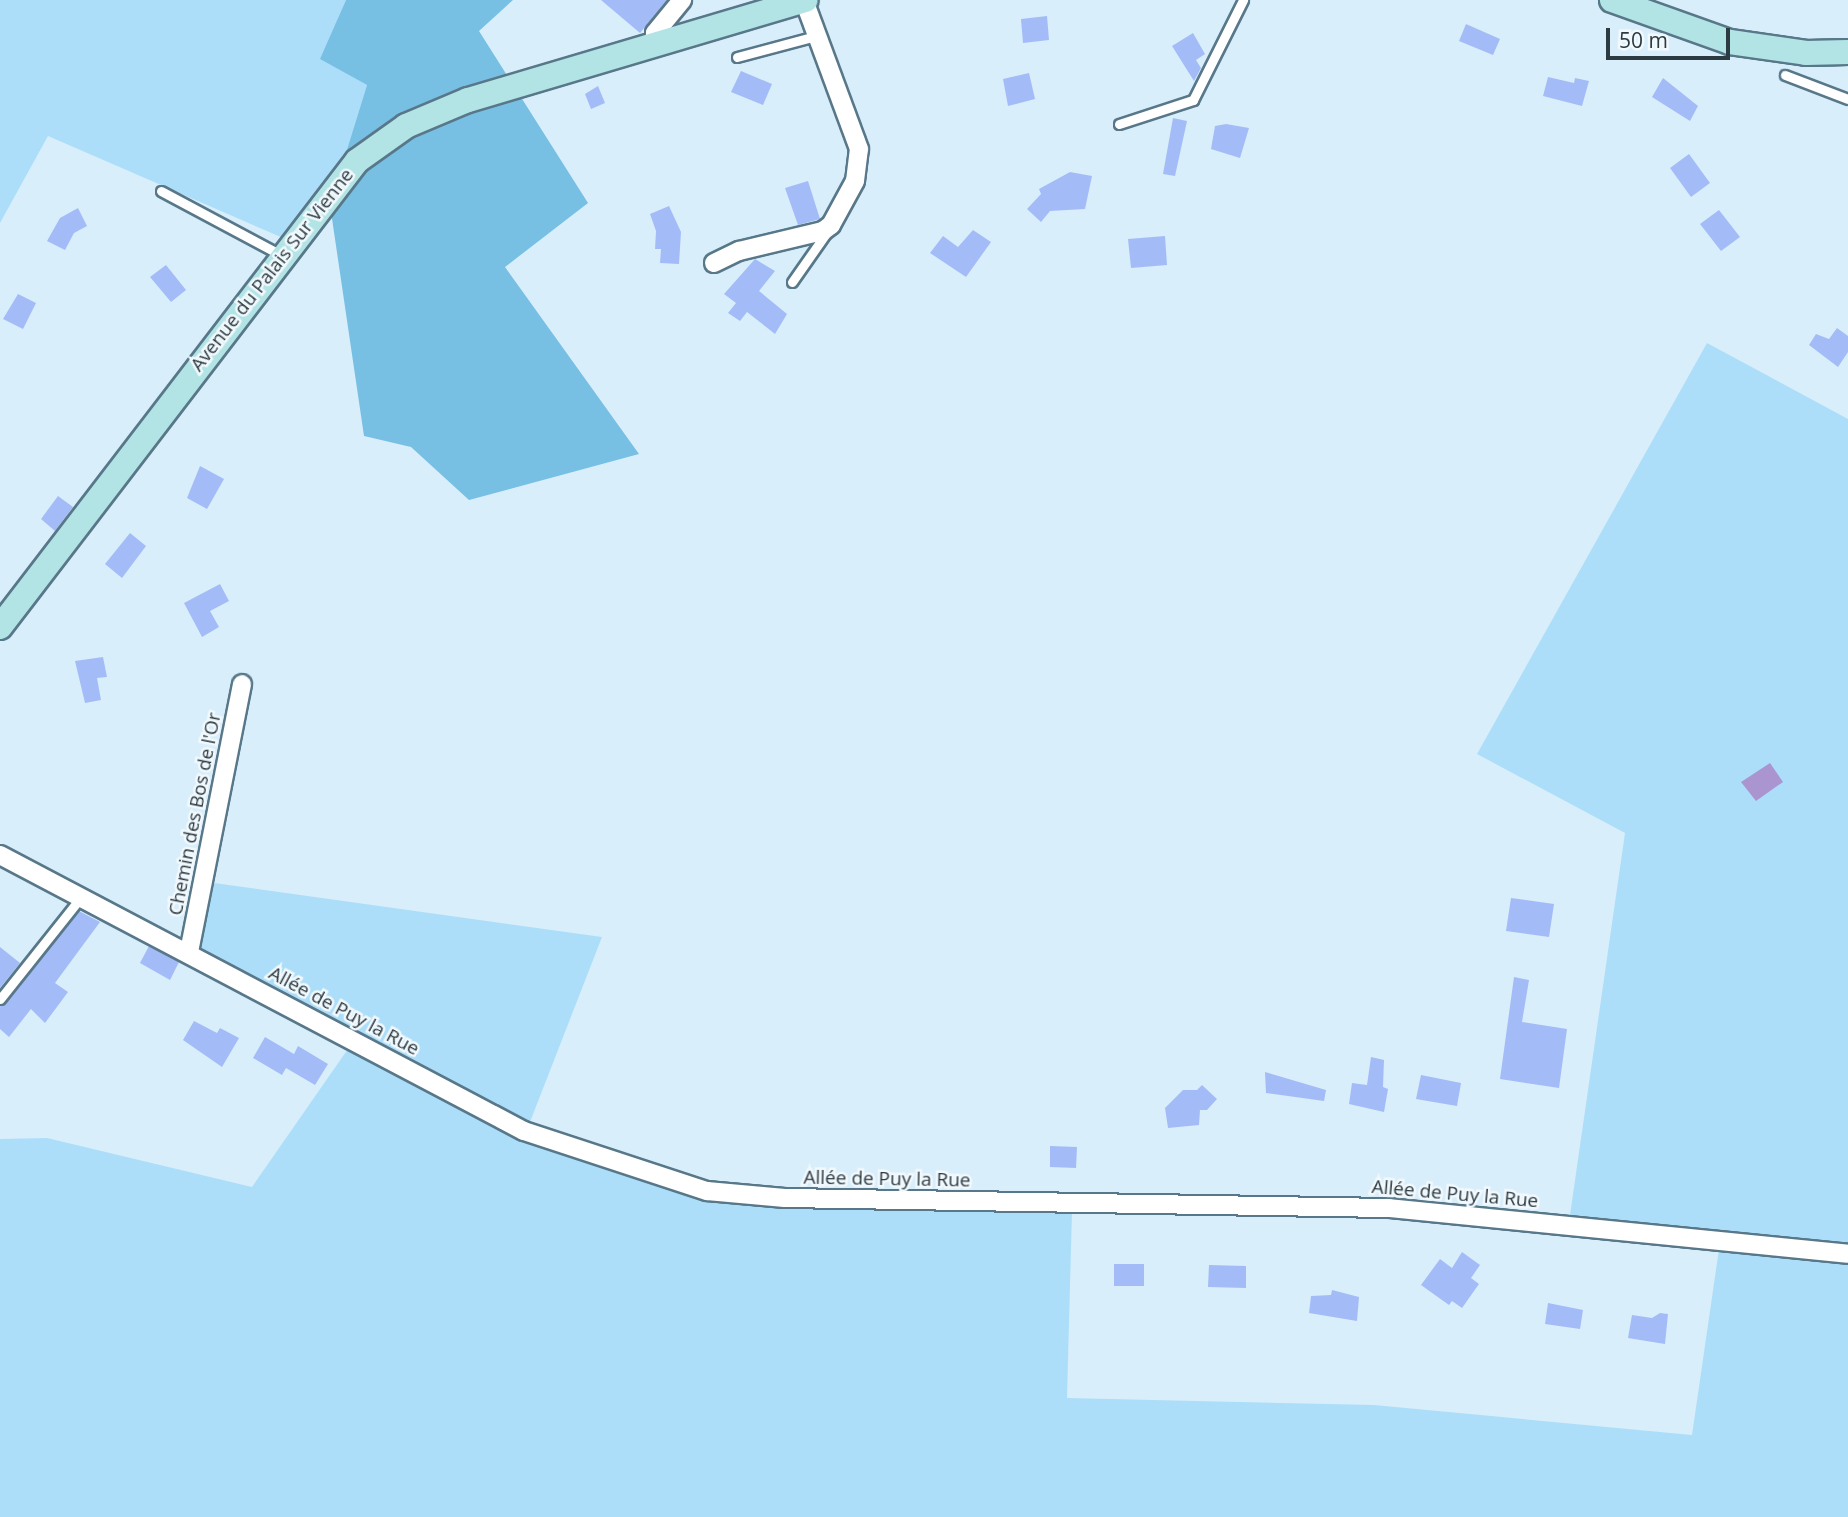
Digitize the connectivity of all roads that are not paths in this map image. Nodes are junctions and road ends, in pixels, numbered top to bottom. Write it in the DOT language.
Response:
graph roads {
  1 [pos="682,0"];
  2 [pos="805,0"];
  3 [pos="1243,0"];
  4 [pos="1612,0"];
  5 [pos="816,36"];
  6 [pos="654,46"];
  7 [pos="1848,52"];
  8 [pos="737,57"];
  9 [pos="1785,75"];
  10 [pos="1848,99"];
  11 [pos="1119,124"];
  12 [pos="162,191"];
  13 [pos="831,225"];
  14 [pos="281,255"];
  15 [pos="714,263"];
  16 [pos="792,282"];
  17 [pos="0,627"];
  18 [pos="242,684"];
  19 [pos="0,855"];
  20 [pos="81,897"];
  21 [pos="189,952"];
  22 [pos="0,999"];
  23 [pos="1848,1254"];
  1 -- 6 [label="street"];
  2 -- 5 [label="street"];
  2 -- 6 [label="main road, Avenue du Palais Sur Vienne"];
  3 -- 11 [label="lane"];
  4 -- 7 [label="main road"];
  5 -- 8 [label="lane"];
  5 -- 13 [label="street"];
  6 -- 14 [label="main road, Avenue du Palais Sur Vienne"];
  9 -- 10 [label="lane"];
  12 -- 14 [label="lane"];
  13 -- 15 [label="street"];
  13 -- 16 [label="lane"];
  14 -- 17 [label="main road, Avenue du Palais Sur Vienne"];
  18 -- 21 [label="street, Chemin des Bos de l'Or"];
  19 -- 20 [label="street, Allée de Puy la Rue"];
  20 -- 21 [label="street, Allée de Puy la Rue"];
  20 -- 22 [label="lane"];
  21 -- 23 [label="street, Allée de Puy la Rue"];
}
